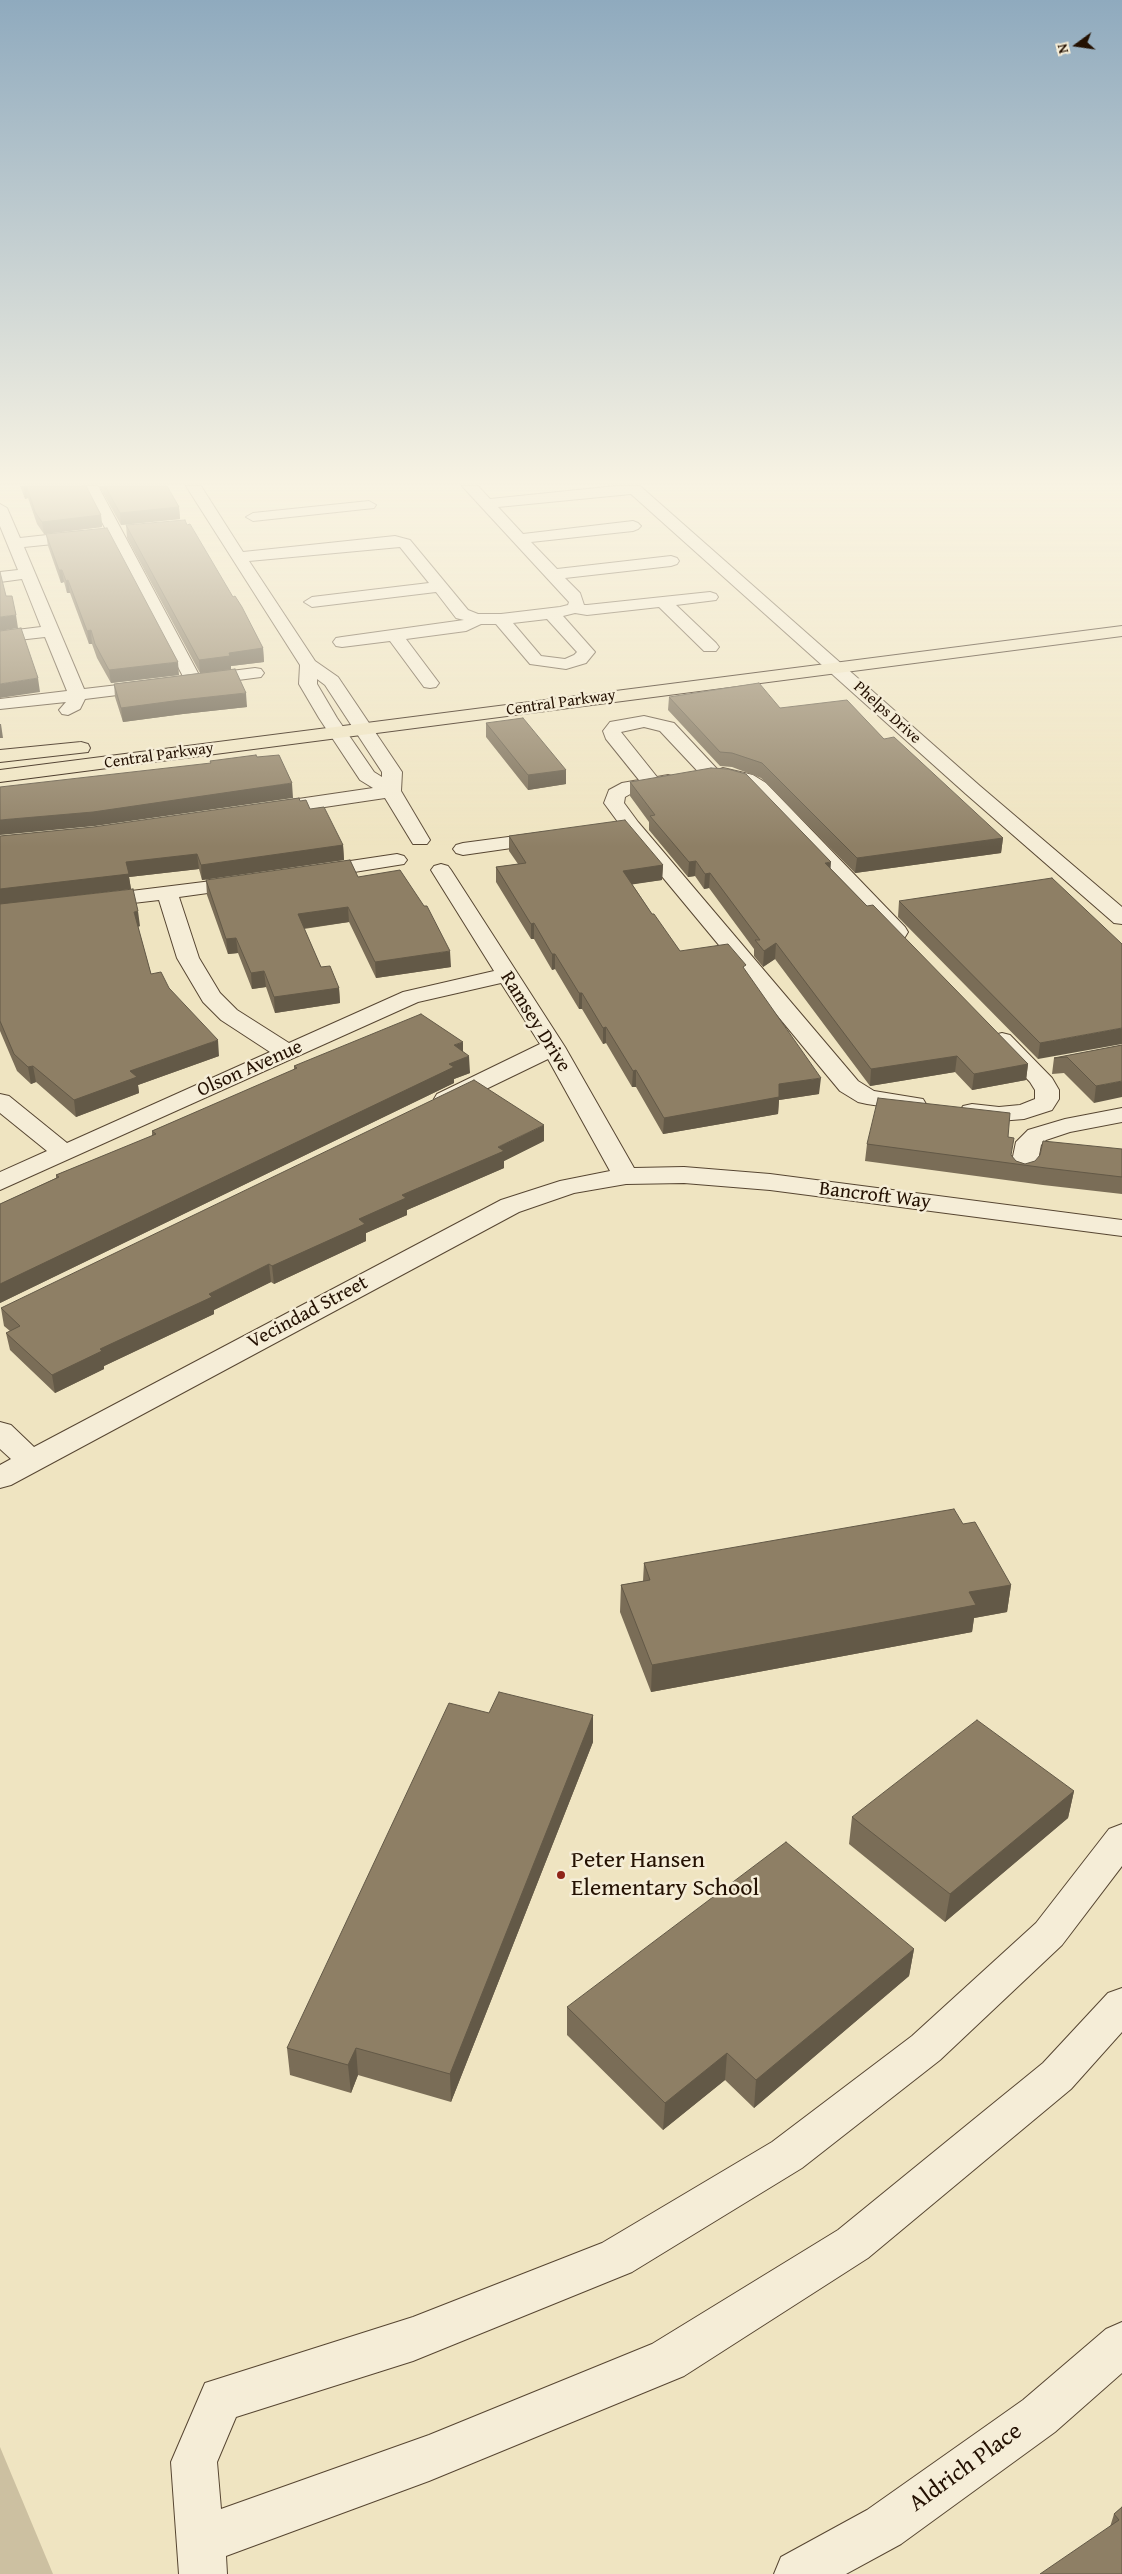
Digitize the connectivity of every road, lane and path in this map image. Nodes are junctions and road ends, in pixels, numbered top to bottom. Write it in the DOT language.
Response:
graph roads {
  1 [pos="43,606"];
  2 [pos="153,606"];
  3 [pos="270,606"];
  4 [pos="455,606"];
  5 [pos="624,606"];
  6 [pos="667,606"];
  7 [pos="767,606"];
  8 [pos="575,608"];
  9 [pos="551,614"];
  10 [pos="1122,617"];
  11 [pos="477,619"];
  12 [pos="501,619"];
  13 [pos="53,631"];
  14 [pos="1122,631"];
  15 [pos="394,635"];
  16 [pos="0,637"];
  17 [pos="342,642"];
  18 [pos="710,647"];
  19 [pos="824,656"];
  20 [pos="309,665"];
  21 [pos="839,669"];
  22 [pos="255,672"];
  23 [pos="193,680"];
  24 [pos="430,683"];
  25 [pos="78,695"];
  26 [pos="0,704"];
  27 [pos="63,715"];
  28 [pos="359,721"];
  29 [pos="333,725"];
  30 [pos="0,756"];
  31 [pos="712,775"];
  32 [pos="0,776"];
  33 [pos="652,783"];
  34 [pos="391,791"];
  35 [pos="253,811"];
  36 [pos="631,826"];
  37 [pos="420,840"];
  38 [pos="463,849"];
  39 [pos="397,860"];
  40 [pos="428,870"];
  41 [pos="300,875"];
  42 [pos="260,881"];
  43 [pos="167,892"];
  44 [pos="81,903"];
  45 [pos="1122,918"];
  46 [pos="914,949"];
  47 [pos="506,975"];
  48 [pos="988,1025"];
  49 [pos="553,1047"];
  50 [pos="287,1052"];
  51 [pos="1058,1064"];
  52 [pos="1031,1069"];
  53 [pos="0,1101"];
  54 [pos="428,1108"];
  55 [pos="1037,1109"];
  56 [pos="1122,1115"];
  57 [pos="1065,1126"];
  58 [pos="63,1152"];
  59 [pos="1024,1171"];
  60 [pos="626,1176"];
  61 [pos="0,1182"];
  62 [pos="1122,1228"];
  63 [pos="0,1432"];
  64 [pos="31,1461"];
  65 [pos="0,1478"];
  66 [pos="1122,1839"];
  67 [pos="1122,2005"];
  68 [pos="1122,2344"];
  69 [pos="201,2558"];
  70 [pos="798,2574"];
  1 -- 13 [label="street"];
  2 -- 23 [label="street"];
  3 -- 20 [label="street"];
  4 -- 11 [label="street"];
  5 -- 8 [label="street"];
  6 -- 18 [label="street"];
  7 -- 19 [label="street, Phelps Drive"];
  8 -- 9 [label="street"];
  9 -- 12 [label="street"];
  9 -- 12 [label="street"];
  10 -- 19 [label="main road, Central Parkway"];
  11 -- 12 [label="street"];
  11 -- 15 [label="street"];
  13 -- 16 [label="street"];
  13 -- 25 [label="street"];
  14 -- 21 [label="main road, Central Parkway"];
  15 -- 17 [label="street"];
  15 -- 24 [label="street"];
  19 -- 21 [label="street, Phelps Drive"];
  19 -- 28 [label="main road, Central Parkway"];
  20 -- 28 [label="street"];
  20 -- 29 [label="street"];
  21 -- 28 [label="main road, Central Parkway"];
  21 -- 45 [label="street, Phelps Drive"];
  22 -- 23 [label="street"];
  23 -- 25 [label="street"];
  25 -- 26 [label="street"];
  25 -- 27 [label="street"];
  28 -- 29 [label="main road, Central Parkway"];
  28 -- 34 [label="street"];
  29 -- 30 [label="main road, Central Parkway"];
  29 -- 32 [label="main road, Central Parkway"];
  29 -- 34 [label="street"];
  31 -- 33 [label="street"];
  31 -- 33 [label="street"];
  31 -- 46 [label="street"];
  33 -- 36 [label="street"];
  34 -- 35 [label="street"];
  34 -- 37 [label="street"];
  36 -- 38 [label="street"];
  36 -- 55 [label="street"];
  37 -- 38 [label="street"];
  37 -- 39 [label="street"];
  38 -- 40 [label="street"];
  39 -- 40 [label="street"];
  39 -- 41 [label="street"];
  40 -- 47 [label="street, Ramsey Drive"];
  42 -- 43 [label="street"];
  43 -- 44 [label="street"];
  43 -- 50 [label="street"];
  47 -- 49 [label="street, Ramsey Drive"];
  47 -- 50 [label="street, Olson Avenue"];
  48 -- 52 [label="street"];
  49 -- 54 [label="street"];
  49 -- 60 [label="street, Ramsey Drive"];
  50 -- 58 [label="street, Olson Avenue"];
  51 -- 52 [label="street"];
  52 -- 55 [label="street"];
  53 -- 58 [label="street"];
  55 -- 57 [label="street"];
  56 -- 57 [label="street"];
  57 -- 59 [label="street"];
  58 -- 61 [label="street, Olson Avenue"];
  60 -- 62 [label="street, Bancroft Way"];
  60 -- 64 [label="street, Vecindad Street"];
  63 -- 64 [label="street"];
  64 -- 65 [label="street, Vecindad Street"];
  66 -- 69 [label="street"];
  67 -- 69 [label="street"];
  68 -- 70 [label="street, Aldrich Place"];
}
